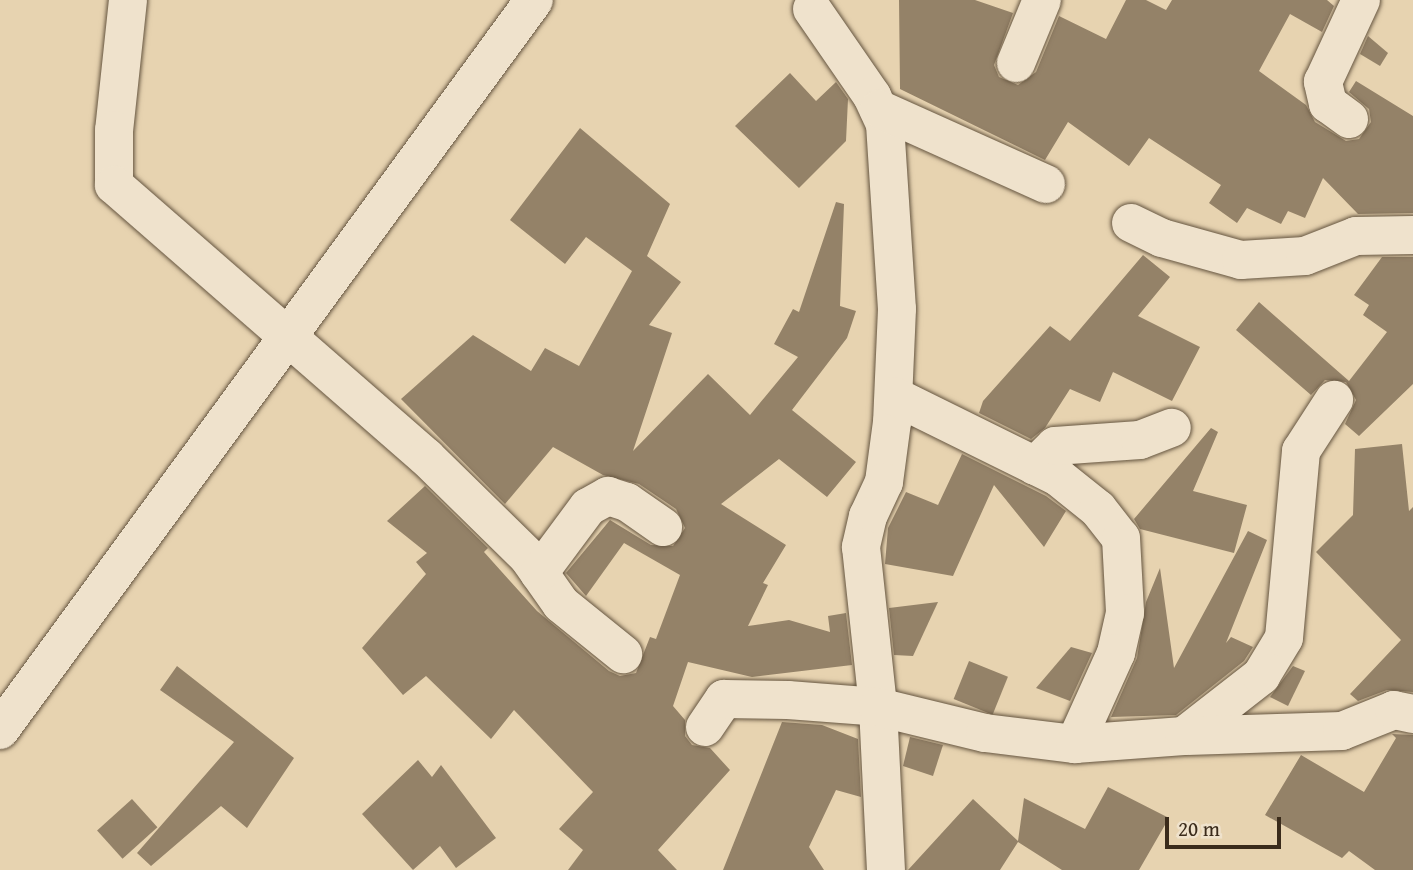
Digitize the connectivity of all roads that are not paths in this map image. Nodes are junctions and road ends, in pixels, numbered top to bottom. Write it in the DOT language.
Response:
graph roads {
  1 [pos="128,0"];
  2 [pos="534,0"];
  3 [pos="1042,0"];
  4 [pos="1361,0"];
  5 [pos="797,5"];
  6 [pos="1016,63"];
  7 [pos="830,72"];
  8 [pos="878,109"];
  9 [pos="1349,119"];
  10 [pos="1046,184"];
  11 [pos="1131,223"];
  12 [pos="1413,235"];
  13 [pos="287,337"];
  14 [pos="894,396"];
  15 [pos="1334,400"];
  16 [pos="1172,428"];
  17 [pos="1035,466"];
  18 [pos="663,527"];
  19 [pos="539,573"];
  20 [pos="623,654"];
  21 [pos="878,707"];
  22 [pos="1413,714"];
  23 [pos="705,727"];
  24 [pos="0,730"];
  25 [pos="1184,736"];
  26 [pos="1075,744"];
  27 [pos="886,870"];
  1 -- 13 [label="street"];
  2 -- 13 [label="street"];
  3 -- 6 [label="street"];
  4 -- 9 [label="street"];
  5 -- 7 [label="street"];
  5 -- 8 [label="street"];
  8 -- 10 [label="street"];
  8 -- 14 [label="street"];
  11 -- 12 [label="street"];
  13 -- 19 [label="street"];
  13 -- 24 [label="street"];
  14 -- 17 [label="street"];
  14 -- 21 [label="street"];
  15 -- 25 [label="street"];
  16 -- 17 [label="street"];
  17 -- 26 [label="street"];
  18 -- 19 [label="street"];
  19 -- 20 [label="street"];
  21 -- 23 [label="street"];
  21 -- 26 [label="street"];
  21 -- 27 [label="street"];
  22 -- 25 [label="street"];
  25 -- 26 [label="street"];
}
